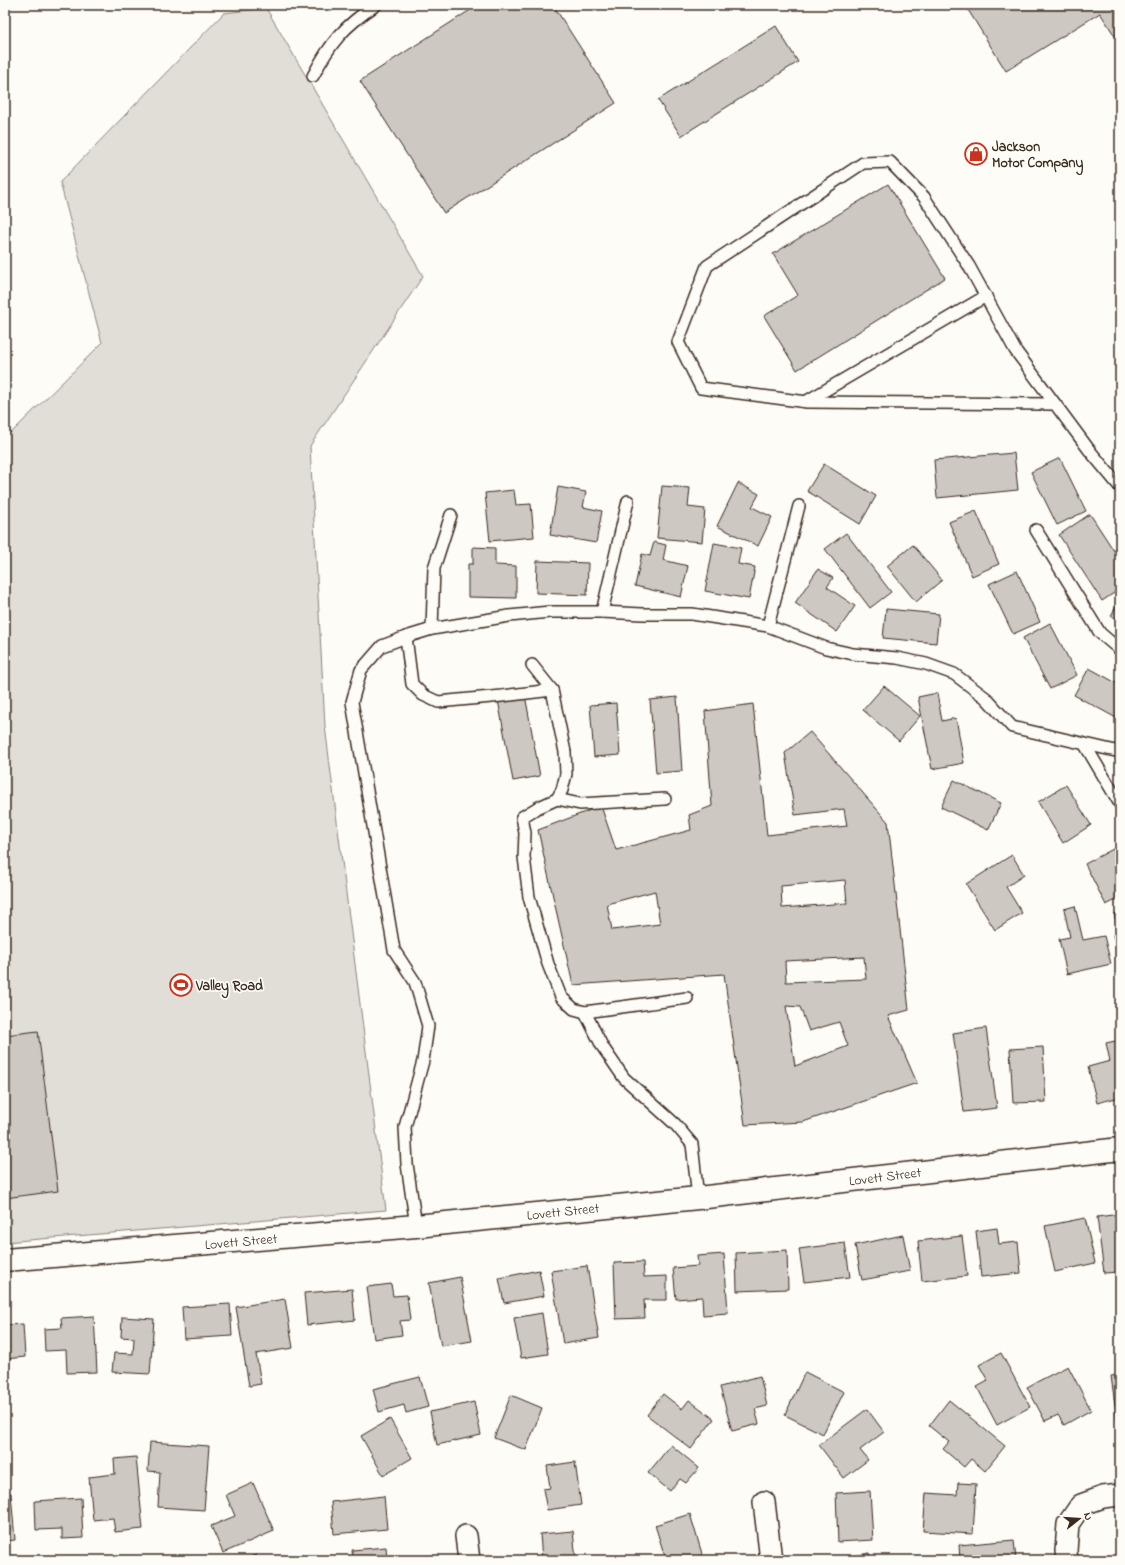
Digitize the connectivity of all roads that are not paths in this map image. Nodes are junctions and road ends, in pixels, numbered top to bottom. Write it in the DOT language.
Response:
graph roads {
  1 [pos="376,5"];
  2 [pos="313,76"];
  3 [pos="986,296"];
  4 [pos="807,402"];
  5 [pos="1055,404"];
  6 [pos="1120,487"];
  7 [pos="628,501"];
  8 [pos="799,506"];
  9 [pos="452,515"];
  10 [pos="1036,530"];
  11 [pos="602,612"];
  12 [pos="768,626"];
  13 [pos="432,629"];
  14 [pos="406,636"];
  15 [pos="1120,650"];
  16 [pos="532,665"];
  17 [pos="552,690"];
  18 [pos="1085,744"];
  19 [pos="1120,752"];
  20 [pos="556,799"];
  21 [pos="665,799"];
  22 [pos="1120,804"];
  23 [pos="687,998"];
  24 [pos="585,1012"];
  25 [pos="1120,1149"];
  26 [pos="698,1198"];
  27 [pos="416,1226"];
  28 [pos="5,1260"];
  29 [pos="1120,1495"];
  30 [pos="764,1502"];
  31 [pos="466,1536"];
  32 [pos="469,1560"];
  33 [pos="771,1560"];
  34 [pos="1067,1560"];
  1 -- 2 [label="lane"];
  3 -- 4 [label="lane"];
  3 -- 4 [label="lane"];
  3 -- 5 [label="lane"];
  4 -- 5 [label="lane"];
  5 -- 6 [label="lane"];
  7 -- 11 [label="lane"];
  8 -- 12 [label="lane"];
  9 -- 13 [label="lane"];
  10 -- 15 [label="lane"];
  11 -- 12 [label="lane"];
  11 -- 13 [label="lane"];
  12 -- 18 [label="lane"];
  13 -- 14 [label="lane"];
  14 -- 17 [label="lane"];
  14 -- 27 [label="lane"];
  16 -- 17 [label="lane"];
  17 -- 20 [label="lane"];
  18 -- 19 [label="lane"];
  18 -- 22 [label="lane"];
  20 -- 21 [label="lane"];
  20 -- 24 [label="lane"];
  23 -- 24 [label="lane"];
  24 -- 26 [label="lane"];
  25 -- 26 [label="street, Lovett Street"];
  26 -- 27 [label="street, Lovett Street"];
  27 -- 28 [label="street, Lovett Street"];
  29 -- 34 [label="street"];
  30 -- 33 [label="street"];
  31 -- 32 [label="street"];
}
